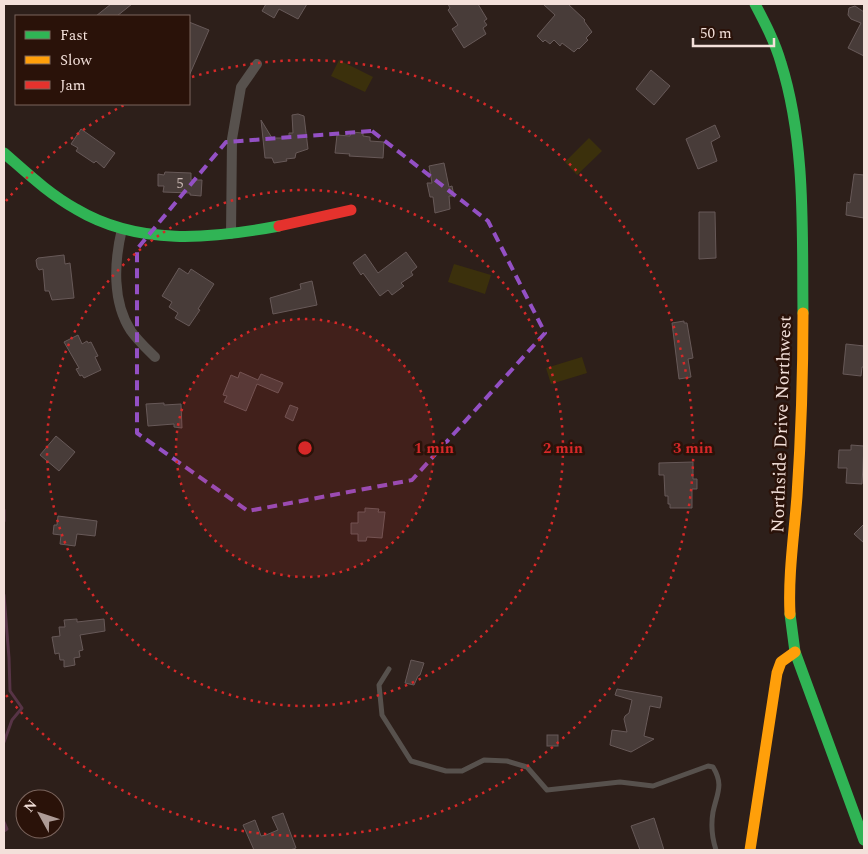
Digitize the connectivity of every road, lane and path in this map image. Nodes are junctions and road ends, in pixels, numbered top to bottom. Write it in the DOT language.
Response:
graph roads {
  1 [pos="755,4"];
  2 [pos="257,64"];
  3 [pos="4,153"];
  4 [pos="350,210"];
  5 [pos="122,229"];
  6 [pos="231,234"];
  7 [pos="155,357"];
  8 [pos="795,652"];
  9 [pos="389,669"];
  10 [pos="864,840"];
  11 [pos="716,850"];
  12 [pos="750,850"];
  1 -- 8 [label="main road, Northside Drive Northwest"];
  2 -- 6 [label="street"];
  3 -- 5 [label="main road"];
  4 -- 6 [label="main road"];
  5 -- 6 [label="main road"];
  5 -- 7 [label="street"];
  8 -- 10 [label="main road, Northside Drive Northwest"];
  8 -- 12 [label="main road"];
  9 -- 11 [label="lane"];
}
